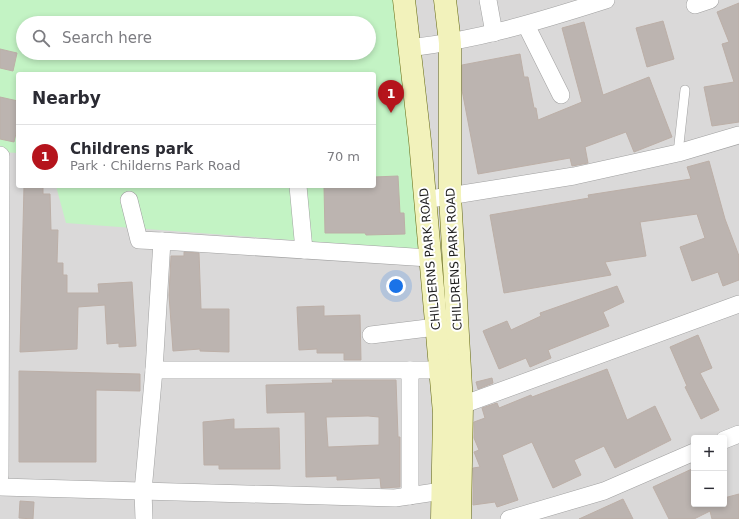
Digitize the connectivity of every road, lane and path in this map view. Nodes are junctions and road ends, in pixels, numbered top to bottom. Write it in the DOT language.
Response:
graph roads {
  1 [pos="404,0"];
  2 [pos="445,0"];
  3 [pos="488,0"];
  4 [pos="606,0"];
  5 [pos="526,25"];
  6 [pos="494,33"];
  7 [pos="450,43"];
  8 [pos="409,48"];
  9 [pos="685,90"];
  10 [pos="561,95"];
  11 [pos="739,135"];
  12 [pos="678,153"];
  13 [pos="0,155"];
  14 [pos="298,188"];
  15 [pos="450,196"];
  16 [pos="129,200"];
  17 [pos="424,200"];
  18 [pos="162,241"];
  19 [pos="304,250"];
  20 [pos="429,258"];
  21 [pos="739,304"];
  22 [pos="436,327"];
  23 [pos="371,335"];
  24 [pos="154,370"];
  25 [pos="410,370"];
  26 [pos="440,370"];
  27 [pos="462,405"];
  28 [pos="739,434"];
  29 [pos="727,439"];
  30 [pos="691,453"];
  31 [pos="0,476"];
  32 [pos="0,487"];
  33 [pos="143,491"];
  34 [pos="442,491"];
  35 [pos="410,496"];
  36 [pos="144,519"];
  37 [pos="442,519"];
  38 [pos="460,519"];
  39 [pos="509,519"];
  1 -- 8 [label="street, CHILDERNS PARK ROAD"];
  2 -- 7 [label="street, CHILDRENS PARK ROAD"];
  3 -- 6 [label="street"];
  4 -- 5 [label="street"];
  5 -- 6 [label="street"];
  5 -- 10 [label="street"];
  6 -- 7 [label="street"];
  7 -- 8 [label="street"];
  7 -- 15 [label="street, CHILDRENS PARK ROAD"];
  8 -- 17 [label="street, CHILDERNS PARK ROAD"];
  9 -- 12 [label="lane"];
  11 -- 12 [label="street"];
  12 -- 15 [label="street"];
  13 -- 31 [label="street"];
  14 -- 19 [label="street"];
  15 -- 17 [label="street"];
  15 -- 27 [label="street, CHILDRENS PARK ROAD"];
  16 -- 18 [label="street"];
  17 -- 20 [label="street, CHILDERNS PARK ROAD"];
  18 -- 19 [label="street"];
  18 -- 24 [label="street"];
  19 -- 20 [label="street"];
  20 -- 22 [label="street, CHILDERNS PARK ROAD"];
  21 -- 27 [label="street"];
  22 -- 23 [label="street"];
  22 -- 26 [label="street, CHILDERNS PARK ROAD"];
  24 -- 25 [label="street"];
  24 -- 33 [label="street"];
  25 -- 26 [label="street"];
  25 -- 35 [label="street"];
  26 -- 34 [label="street, CHILDERNS PARK ROAD"];
  27 -- 38 [label="street, CHILDRENS PARK ROAD"];
  28 -- 29 [label="street"];
  30 -- 39 [label="street"];
  32 -- 33 [label="street"];
  33 -- 35 [label="street"];
  33 -- 36 [label="street"];
  34 -- 35 [label="street"];
  34 -- 37 [label="street, CHILDERNS PARK ROAD"];
}
